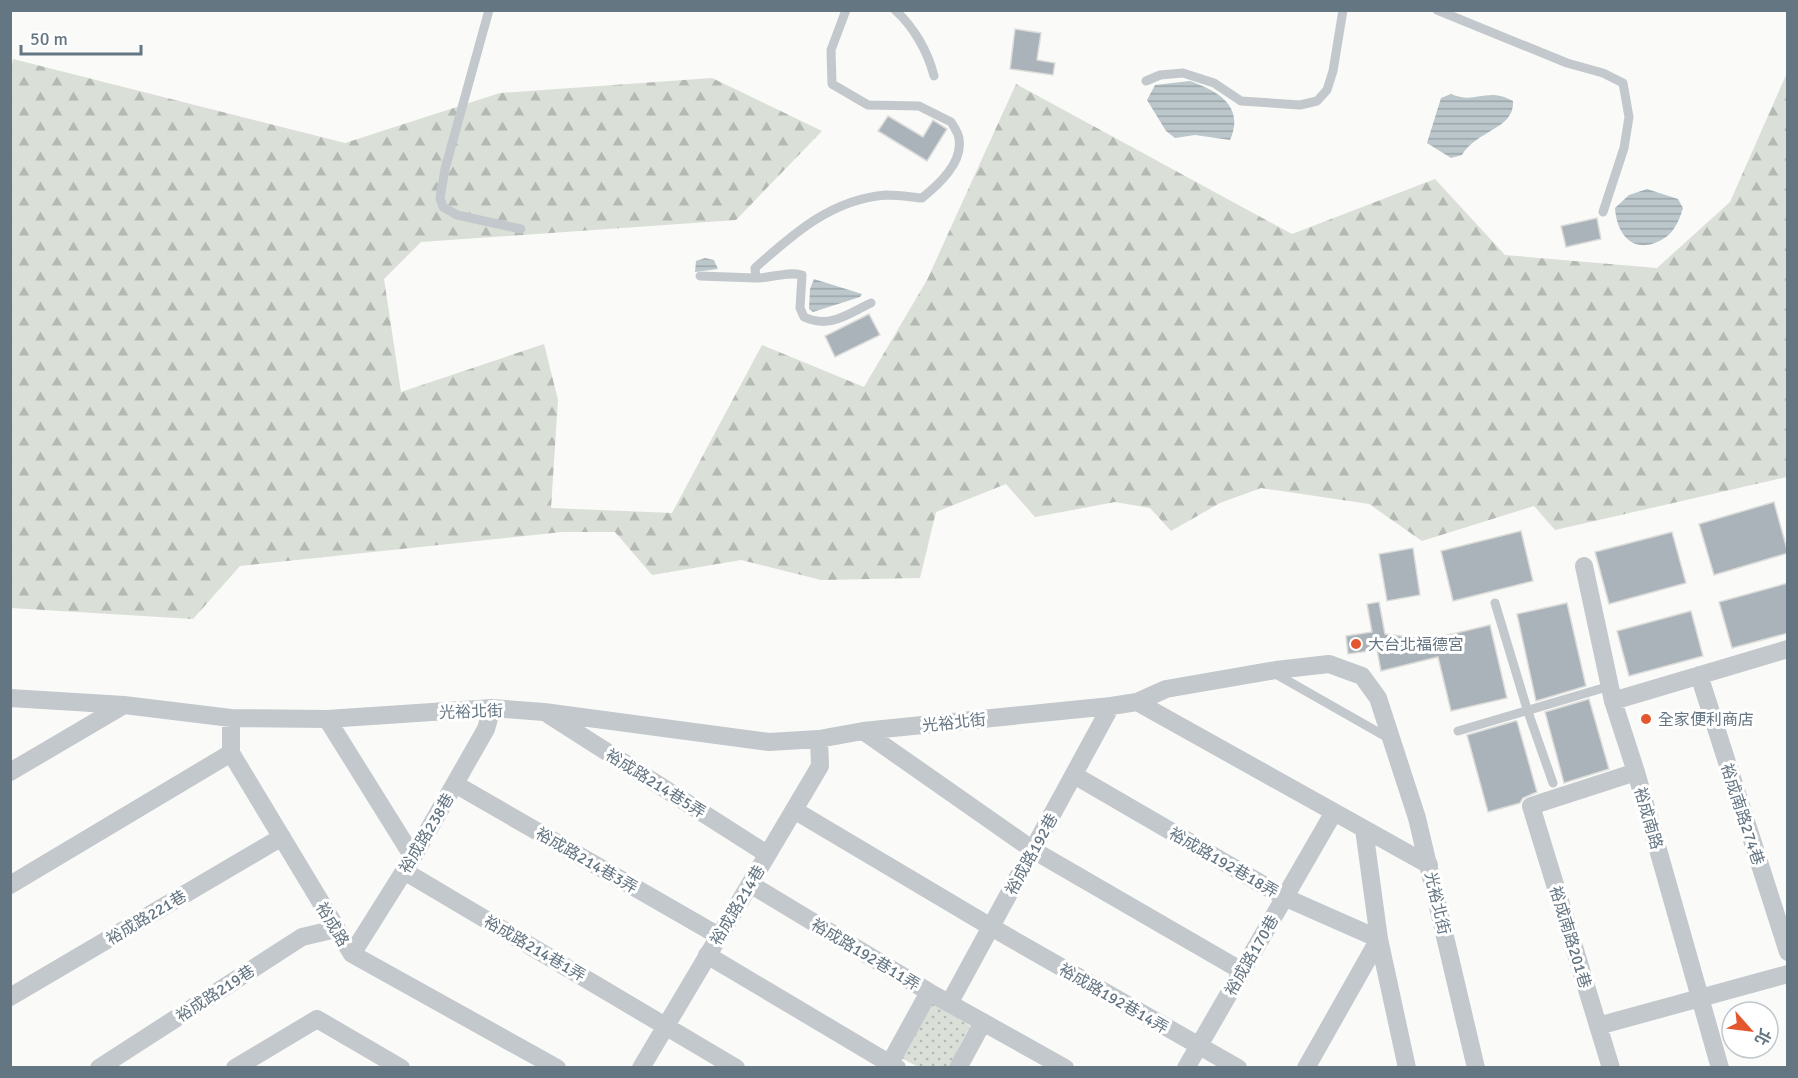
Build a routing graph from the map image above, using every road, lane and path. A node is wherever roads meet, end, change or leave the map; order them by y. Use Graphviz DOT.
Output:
graph roads {
  1 [pos="489,10"];
  2 [pos="846,10"];
  3 [pos="896,10"];
  4 [pos="1342,10"];
  5 [pos="1437,10"];
  6 [pos="934,76"];
  7 [pos="1146,81"];
  8 [pos="1603,212"];
  9 [pos="521,229"];
  10 [pos="700,276"];
  11 [pos="756,278"];
  12 [pos="871,303"];
  13 [pos="1584,566"];
  14 [pos="1496,603"];
  15 [pos="1788,649"];
  16 [pos="1271,671"];
  17 [pos="1699,675"];
  18 [pos="1612,693"];
  19 [pos="10,698"];
  20 [pos="1137,702"];
  21 [pos="124,705"];
  22 [pos="1111,706"];
  23 [pos="492,708"];
  24 [pos="1527,710"];
  25 [pos="544,712"];
  26 [pos="231,718"];
  27 [pos="327,719"];
  28 [pos="863,731"];
  29 [pos="1458,731"];
  30 [pos="819,740"];
  31 [pos="1392,740"];
  32 [pos="231,753"];
  33 [pos="10,772"];
  34 [pos="1636,772"];
  35 [pos="1074,775"];
  36 [pos="1553,783"];
  37 [pos="455,784"];
  38 [pos="794,810"];
  39 [pos="1334,812"];
  40 [pos="1364,829"];
  41 [pos="282,837"];
  42 [pos="1033,850"];
  43 [pos="767,854"];
  44 [pos="408,864"];
  45 [pos="1429,865"];
  46 [pos="750,884"];
  47 [pos="10,885"];
  48 [pos="1284,897"];
  49 [pos="991,927"];
  50 [pos="336,929"];
  51 [pos="719,936"];
  52 [pos="1379,939"];
  53 [pos="1788,952"];
  54 [pos="352,954"];
  55 [pos="707,955"];
  56 [pos="1242,971"];
  57 [pos="1788,974"];
  58 [pos="929,992"];
  59 [pos="10,997"];
  60 [pos="1700,998"];
  61 [pos="950,1002"];
  62 [pos="983,1022"];
  63 [pos="667,1024"];
  64 [pos="1598,1026"];
  65 [pos="1198,1046"];
  66 [pos="894,1065"];
  67 [pos="99,1068"];
  68 [pos="235,1068"];
  69 [pos="401,1068"];
  70 [pos="557,1068"];
  71 [pos="641,1068"];
  72 [pos="736,1068"];
  73 [pos="958,1068"];
  74 [pos="1065,1068"];
  75 [pos="1186,1068"];
  76 [pos="1238,1068"];
  77 [pos="1306,1068"];
  78 [pos="1407,1068"];
  79 [pos="1476,1068"];
  80 [pos="1611,1068"];
  81 [pos="1720,1068"];
  1 -- 9 [label="lane"];
  2 -- 11 [label="lane"];
  3 -- 6 [label="lane"];
  4 -- 7 [label="lane"];
  5 -- 8 [label="lane"];
  10 -- 11 [label="lane"];
  11 -- 12 [label="lane"];
  13 -- 18 [label="street, 裕成南路"];
  14 -- 24 [label="lane"];
  15 -- 17 [label="street"];
  16 -- 20 [label="street"];
  16 -- 31 [label="lane"];
  16 -- 31 [label="street"];
  17 -- 18 [label="street"];
  17 -- 53 [label="street, 裕成南路274巷"];
  18 -- 24 [label="lane"];
  18 -- 34 [label="street, 裕成南路"];
  19 -- 21 [label="street, 光裕北街"];
  20 -- 22 [label="street, 光裕北街"];
  20 -- 39 [label="street, 光裕北街"];
  21 -- 26 [label="street, 光裕北街"];
  21 -- 33 [label="street"];
  22 -- 28 [label="street, 光裕北街"];
  22 -- 35 [label="street, 裕成路192巷"];
  23 -- 25 [label="street, 光裕北街"];
  23 -- 27 [label="street, 光裕北街"];
  23 -- 37 [label="street, 裕成路238巷"];
  24 -- 29 [label="lane"];
  24 -- 36 [label="lane"];
  25 -- 30 [label="street, 光裕北街"];
  25 -- 43 [label="street, 裕成路214巷5弄"];
  26 -- 27 [label="street, 光裕北街"];
  26 -- 32 [label="street"];
  27 -- 44 [label="street"];
  28 -- 30 [label="street, 光裕北街"];
  28 -- 42 [label="street"];
  30 -- 38 [label="street, 裕成路214巷"];
  31 -- 45 [label="street"];
  32 -- 41 [label="street, 裕成路"];
  32 -- 47 [label="street"];
  34 -- 60 [label="street, 裕成南路"];
  34 -- 64 [label="street, 裕成南路201巷"];
  35 -- 42 [label="street, 裕成路192巷"];
  35 -- 48 [label="street, 裕成路192巷18弄"];
  37 -- 44 [label="street, 裕成路238巷"];
  37 -- 51 [label="street, 裕成路214巷3弄"];
  38 -- 43 [label="street, 裕成路214巷"];
  38 -- 49 [label="street, 裕成路192巷14弄"];
  39 -- 40 [label="street, 光裕北街"];
  39 -- 48 [label="street, 裕成路170巷"];
  40 -- 45 [label="street, 光裕北街"];
  40 -- 52 [label="street"];
  41 -- 50 [label="street, 裕成路"];
  41 -- 59 [label="street, 裕成路221巷"];
  42 -- 49 [label="street, 裕成路192巷"];
  42 -- 56 [label="street"];
  43 -- 46 [label="street, 裕成路214巷"];
  44 -- 54 [label="street, 裕成路238巷"];
  44 -- 63 [label="street, 裕成路214巷1弄"];
  45 -- 79 [label="street, 光裕北街"];
  46 -- 51 [label="street, 裕成路214巷"];
  46 -- 58 [label="street, 裕成路192巷11弄"];
  48 -- 52 [label="street, 裕成路192巷18弄"];
  48 -- 56 [label="street, 裕成路170巷"];
  49 -- 61 [label="street, 裕成路192巷"];
  49 -- 65 [label="street, 裕成路192巷14弄"];
  50 -- 54 [label="street, 裕成路"];
  50 -- 67 [label="street, 裕成路219巷"];
  51 -- 55 [label="street, 裕成路214巷"];
  52 -- 77 [label="street"];
  52 -- 78 [label="street"];
  54 -- 70 [label="street, 裕成路"];
  55 -- 63 [label="street, 裕成路214巷"];
  55 -- 66 [label="street"];
  56 -- 65 [label="street, 裕成路170巷"];
  57 -- 60 [label="street"];
  58 -- 61 [label="street, 裕成路192巷11弄"];
  58 -- 66 [label="street"];
  60 -- 64 [label="street"];
  60 -- 81 [label="street, 裕成南路"];
  61 -- 62 [label="street, 裕成路192巷11弄"];
  62 -- 73 [label="street"];
  62 -- 74 [label="street, 裕成路192巷11弄"];
  63 -- 71 [label="street, 裕成路214巷"];
  63 -- 72 [label="street, 裕成路214巷1弄"];
  64 -- 80 [label="street, 裕成南路201巷"];
  65 -- 75 [label="street, 裕成路170巷"];
  65 -- 76 [label="street, 裕成路192巷14弄"];
  68 -- 69 [label="street"];
}
